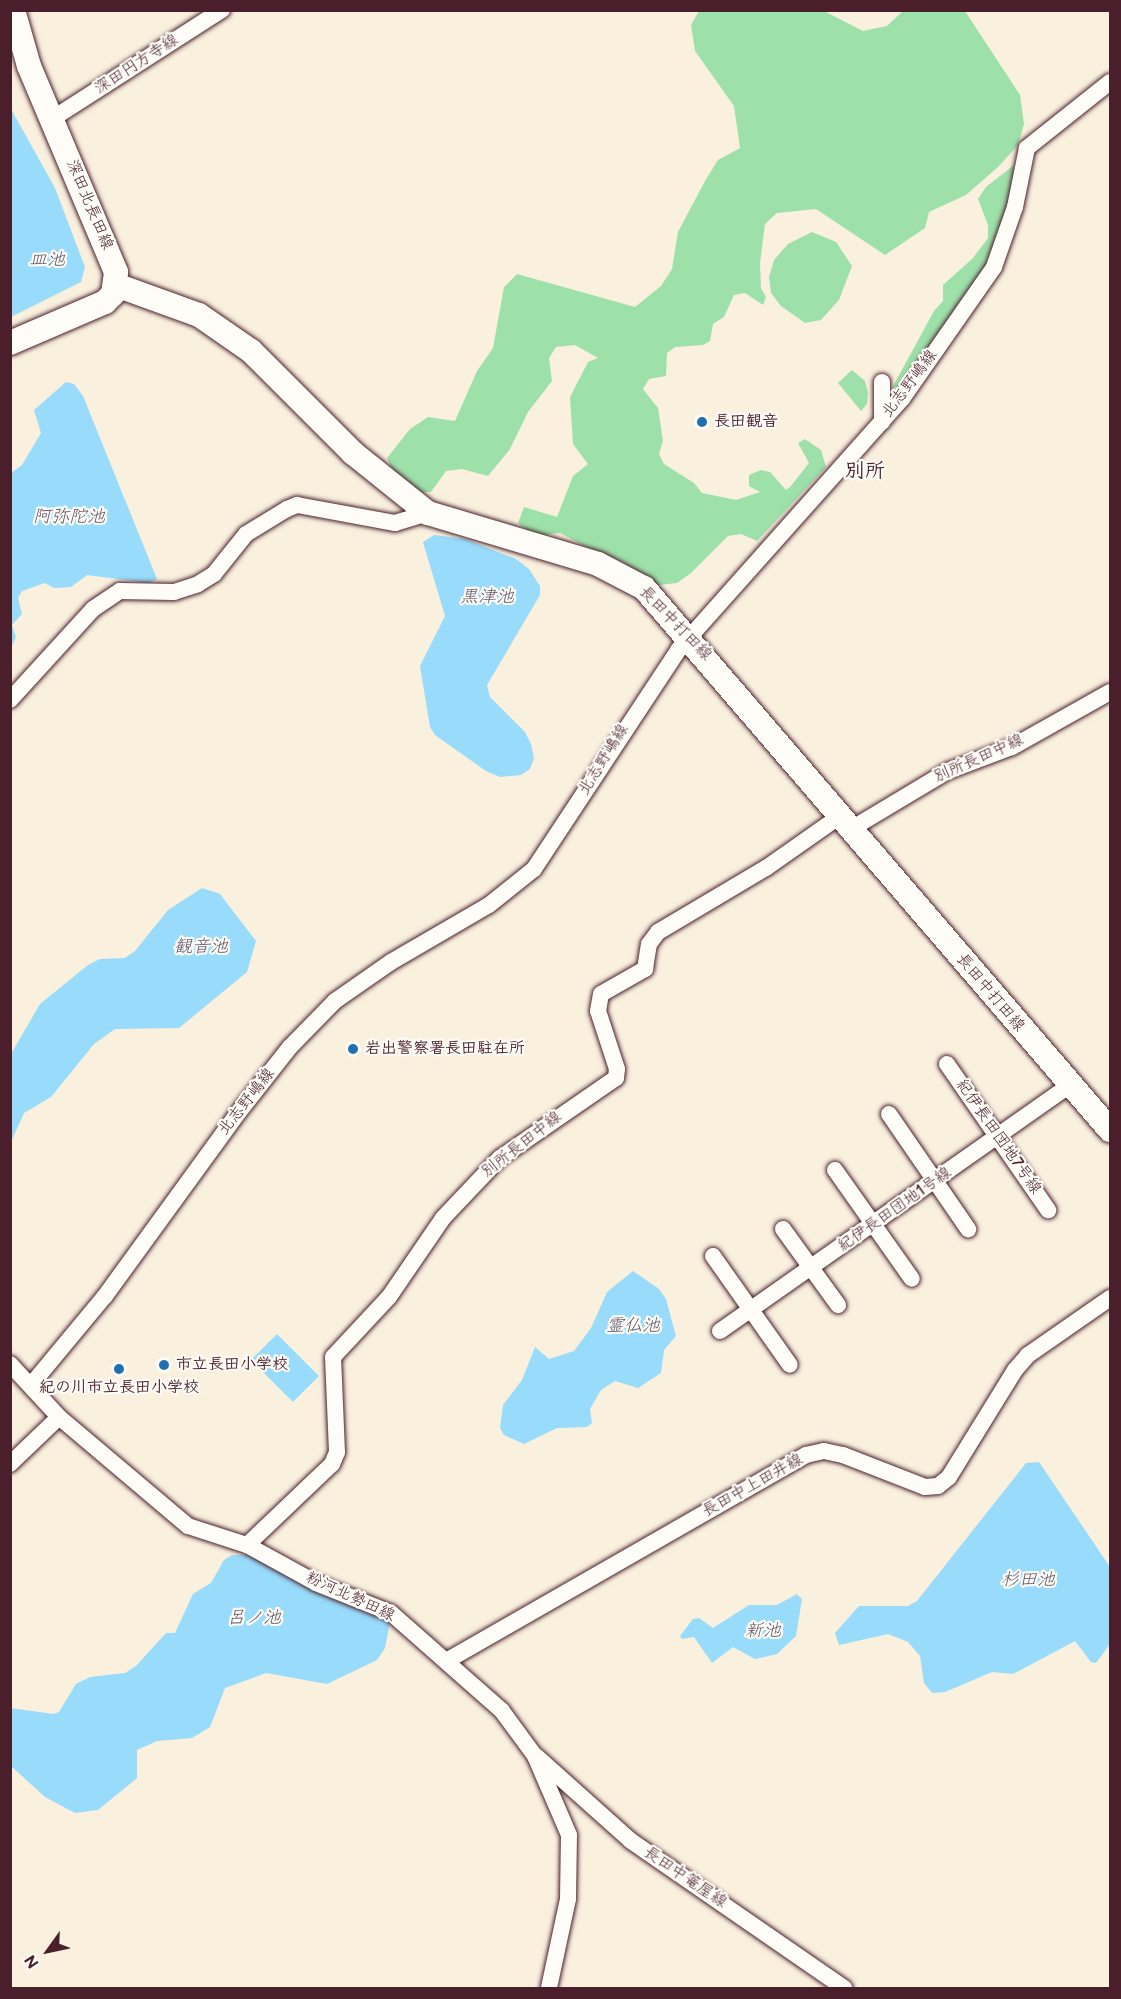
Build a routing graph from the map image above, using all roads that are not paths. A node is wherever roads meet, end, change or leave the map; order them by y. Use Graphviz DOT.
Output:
graph roads {
  1 [pos="13,10"];
  2 [pos="222,10"];
  3 [pos="1110,82"];
  4 [pos="52,119"];
  5 [pos="116,285"];
  6 [pos="10,344"];
  7 [pos="882,382"];
  8 [pos="882,422"];
  9 [pos="428,513"];
  10 [pos="690,636"];
  11 [pos="1110,692"];
  12 [pos="10,700"];
  13 [pos="845,823"];
  14 [pos="947,1064"];
  15 [pos="1069,1086"];
  16 [pos="889,1114"];
  17 [pos="1109,1126"];
  18 [pos="998,1138"];
  19 [pos="835,1170"];
  20 [pos="936,1182"];
  21 [pos="1048,1210"];
  22 [pos="874,1224"];
  23 [pos="968,1229"];
  24 [pos="783,1230"];
  25 [pos="713,1256"];
  26 [pos="811,1268"];
  27 [pos="912,1279"];
  28 [pos="1110,1298"];
  29 [pos="838,1305"];
  30 [pos="751,1310"];
  31 [pos="720,1331"];
  32 [pos="10,1364"];
  33 [pos="789,1365"];
  34 [pos="31,1385"];
  35 [pos="59,1417"];
  36 [pos="10,1464"];
  37 [pos="247,1545"];
  38 [pos="448,1660"];
  39 [pos="535,1756"];
  40 [pos="549,1989"];
  41 [pos="844,1989"];
  1 -- 4 [label="street, 深田北長田線"];
  2 -- 4 [label="street, 深田円方寺線"];
  3 -- 8 [label="street, 北志野嶋線"];
  4 -- 5 [label="street, 深田北長田線"];
  5 -- 6 [label="street"];
  5 -- 9 [label="street, 長田中打田線"];
  7 -- 8 [label="street"];
  8 -- 10 [label="street, 北志野嶋線"];
  9 -- 10 [label="street, 長田中打田線"];
  9 -- 12 [label="street"];
  10 -- 13 [label="street, 長田中打田線"];
  10 -- 34 [label="street, 北志野嶋線"];
  11 -- 13 [label="street, 別所長田中線"];
  13 -- 15 [label="street, 長田中打田線"];
  13 -- 37 [label="street, 別所長田中線"];
  14 -- 18 [label="street, 紀伊長田団地7号線"];
  15 -- 17 [label="street, 長田中打田線"];
  15 -- 18 [label="street, 紀伊長田団地1号線"];
  16 -- 20 [label="street"];
  18 -- 20 [label="street, 紀伊長田団地1号線"];
  18 -- 21 [label="street, 紀伊長田団地7号線"];
  19 -- 22 [label="street"];
  20 -- 22 [label="street, 紀伊長田団地1号線"];
  20 -- 23 [label="street"];
  22 -- 26 [label="street, 紀伊長田団地1号線"];
  22 -- 27 [label="street"];
  24 -- 26 [label="street"];
  25 -- 30 [label="street"];
  26 -- 29 [label="street"];
  26 -- 30 [label="street, 紀伊長田団地1号線"];
  28 -- 38 [label="street, 長田中上田井線"];
  30 -- 31 [label="street, 紀伊長田団地1号線"];
  30 -- 33 [label="street"];
  32 -- 34 [label="street, 粉河北勢田線"];
  34 -- 35 [label="street, 粉河北勢田線"];
  35 -- 36 [label="street"];
  35 -- 37 [label="street, 粉河北勢田線"];
  37 -- 38 [label="street, 粉河北勢田線"];
  38 -- 39 [label="street, 粉河北勢田線"];
  39 -- 40 [label="street, 粉河北勢田線"];
  39 -- 41 [label="street, 長田中篭屋線"];
}
